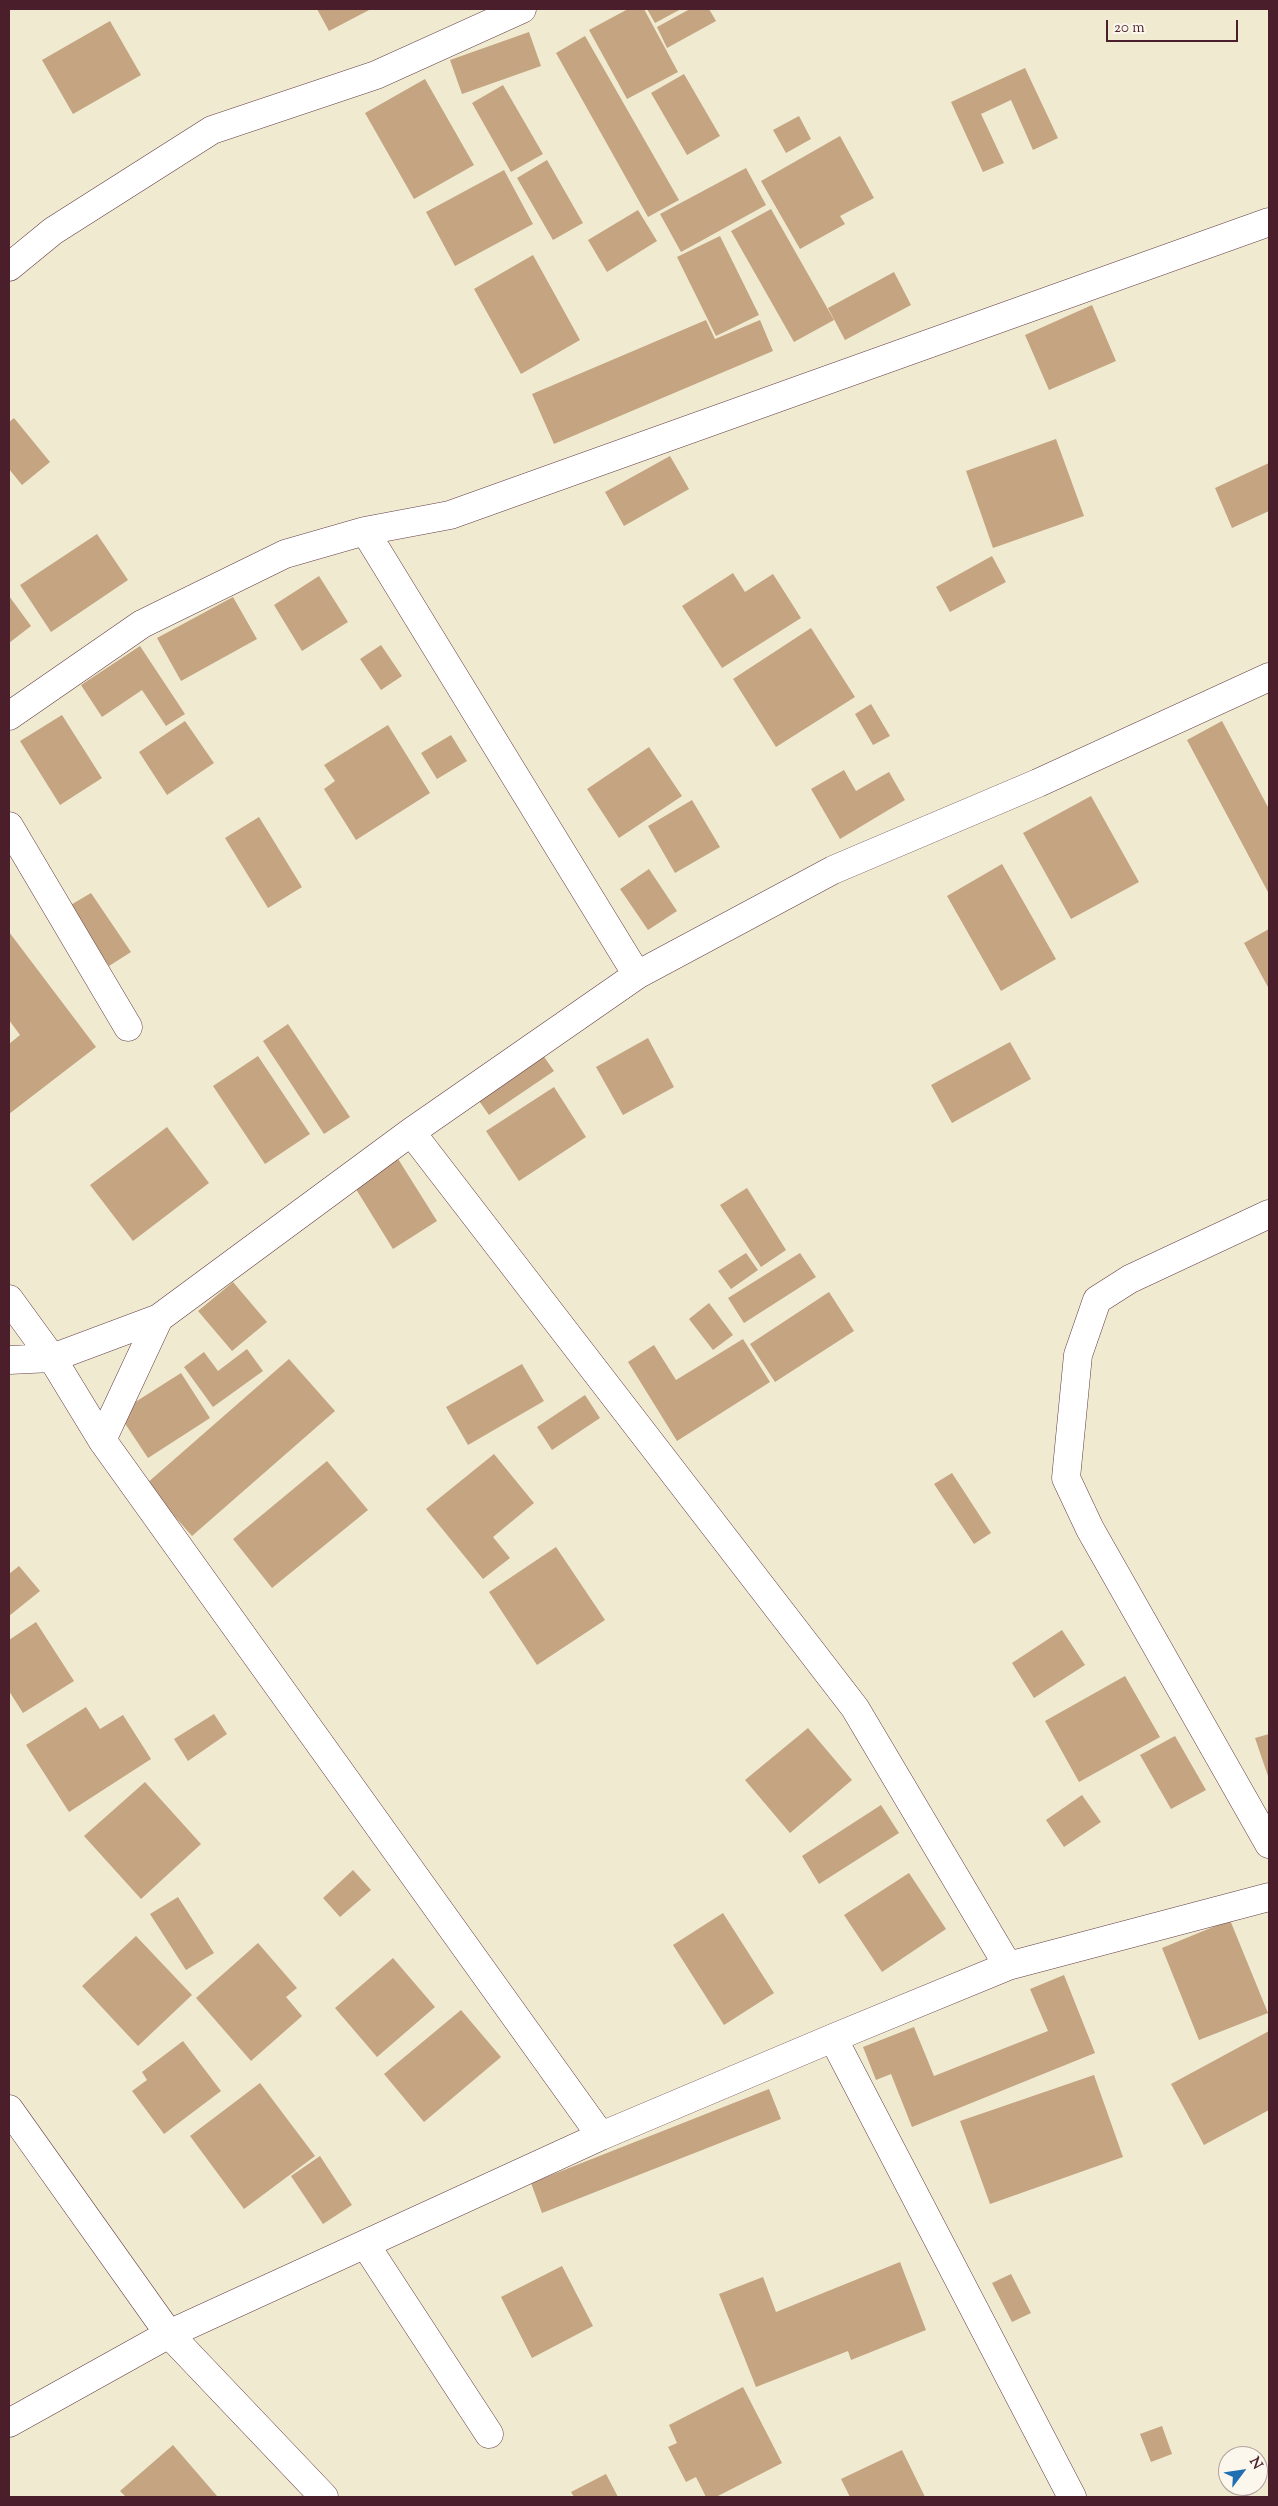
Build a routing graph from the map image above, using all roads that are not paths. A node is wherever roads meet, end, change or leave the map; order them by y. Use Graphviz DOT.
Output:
graph roads {
  1 [pos="522,9"];
  2 [pos="1269,222"];
  3 [pos="9,266"];
  4 [pos="366,531"];
  5 [pos="1269,677"];
  6 [pos="9,716"];
  7 [pos="9,826"];
  8 [pos="637,974"];
  9 [pos="128,1027"];
  10 [pos="411,1132"];
  11 [pos="1269,1214"];
  12 [pos="12,1309"];
  13 [pos="158,1318"];
  14 [pos="52,1358"];
  15 [pos="9,1360"];
  16 [pos="102,1440"];
  17 [pos="1269,1844"];
  18 [pos="1269,1897"];
  19 [pos="1008,1966"];
  20 [pos="833,2038"];
  21 [pos="9,2109"];
  22 [pos="601,2136"];
  23 [pos="365,2244"];
  24 [pos="169,2334"];
  25 [pos="9,2423"];
  26 [pos="489,2434"];
  27 [pos="324,2497"];
  28 [pos="1072,2497"];
  1 -- 3 [label="street"];
  2 -- 4 [label="street"];
  4 -- 6 [label="street"];
  4 -- 8 [label="street"];
  5 -- 8 [label="street"];
  7 -- 9 [label="street"];
  8 -- 10 [label="street"];
  10 -- 13 [label="street"];
  10 -- 19 [label="street"];
  11 -- 17 [label="street"];
  12 -- 14 [label="street"];
  13 -- 14 [label="street"];
  13 -- 16 [label="street"];
  14 -- 15 [label="street"];
  14 -- 16 [label="street"];
  16 -- 22 [label="street"];
  18 -- 19 [label="street"];
  19 -- 20 [label="street"];
  20 -- 22 [label="street"];
  20 -- 28 [label="street"];
  21 -- 24 [label="street"];
  22 -- 23 [label="street"];
  23 -- 24 [label="street"];
  23 -- 26 [label="street"];
  24 -- 25 [label="street"];
  24 -- 27 [label="street"];
}
